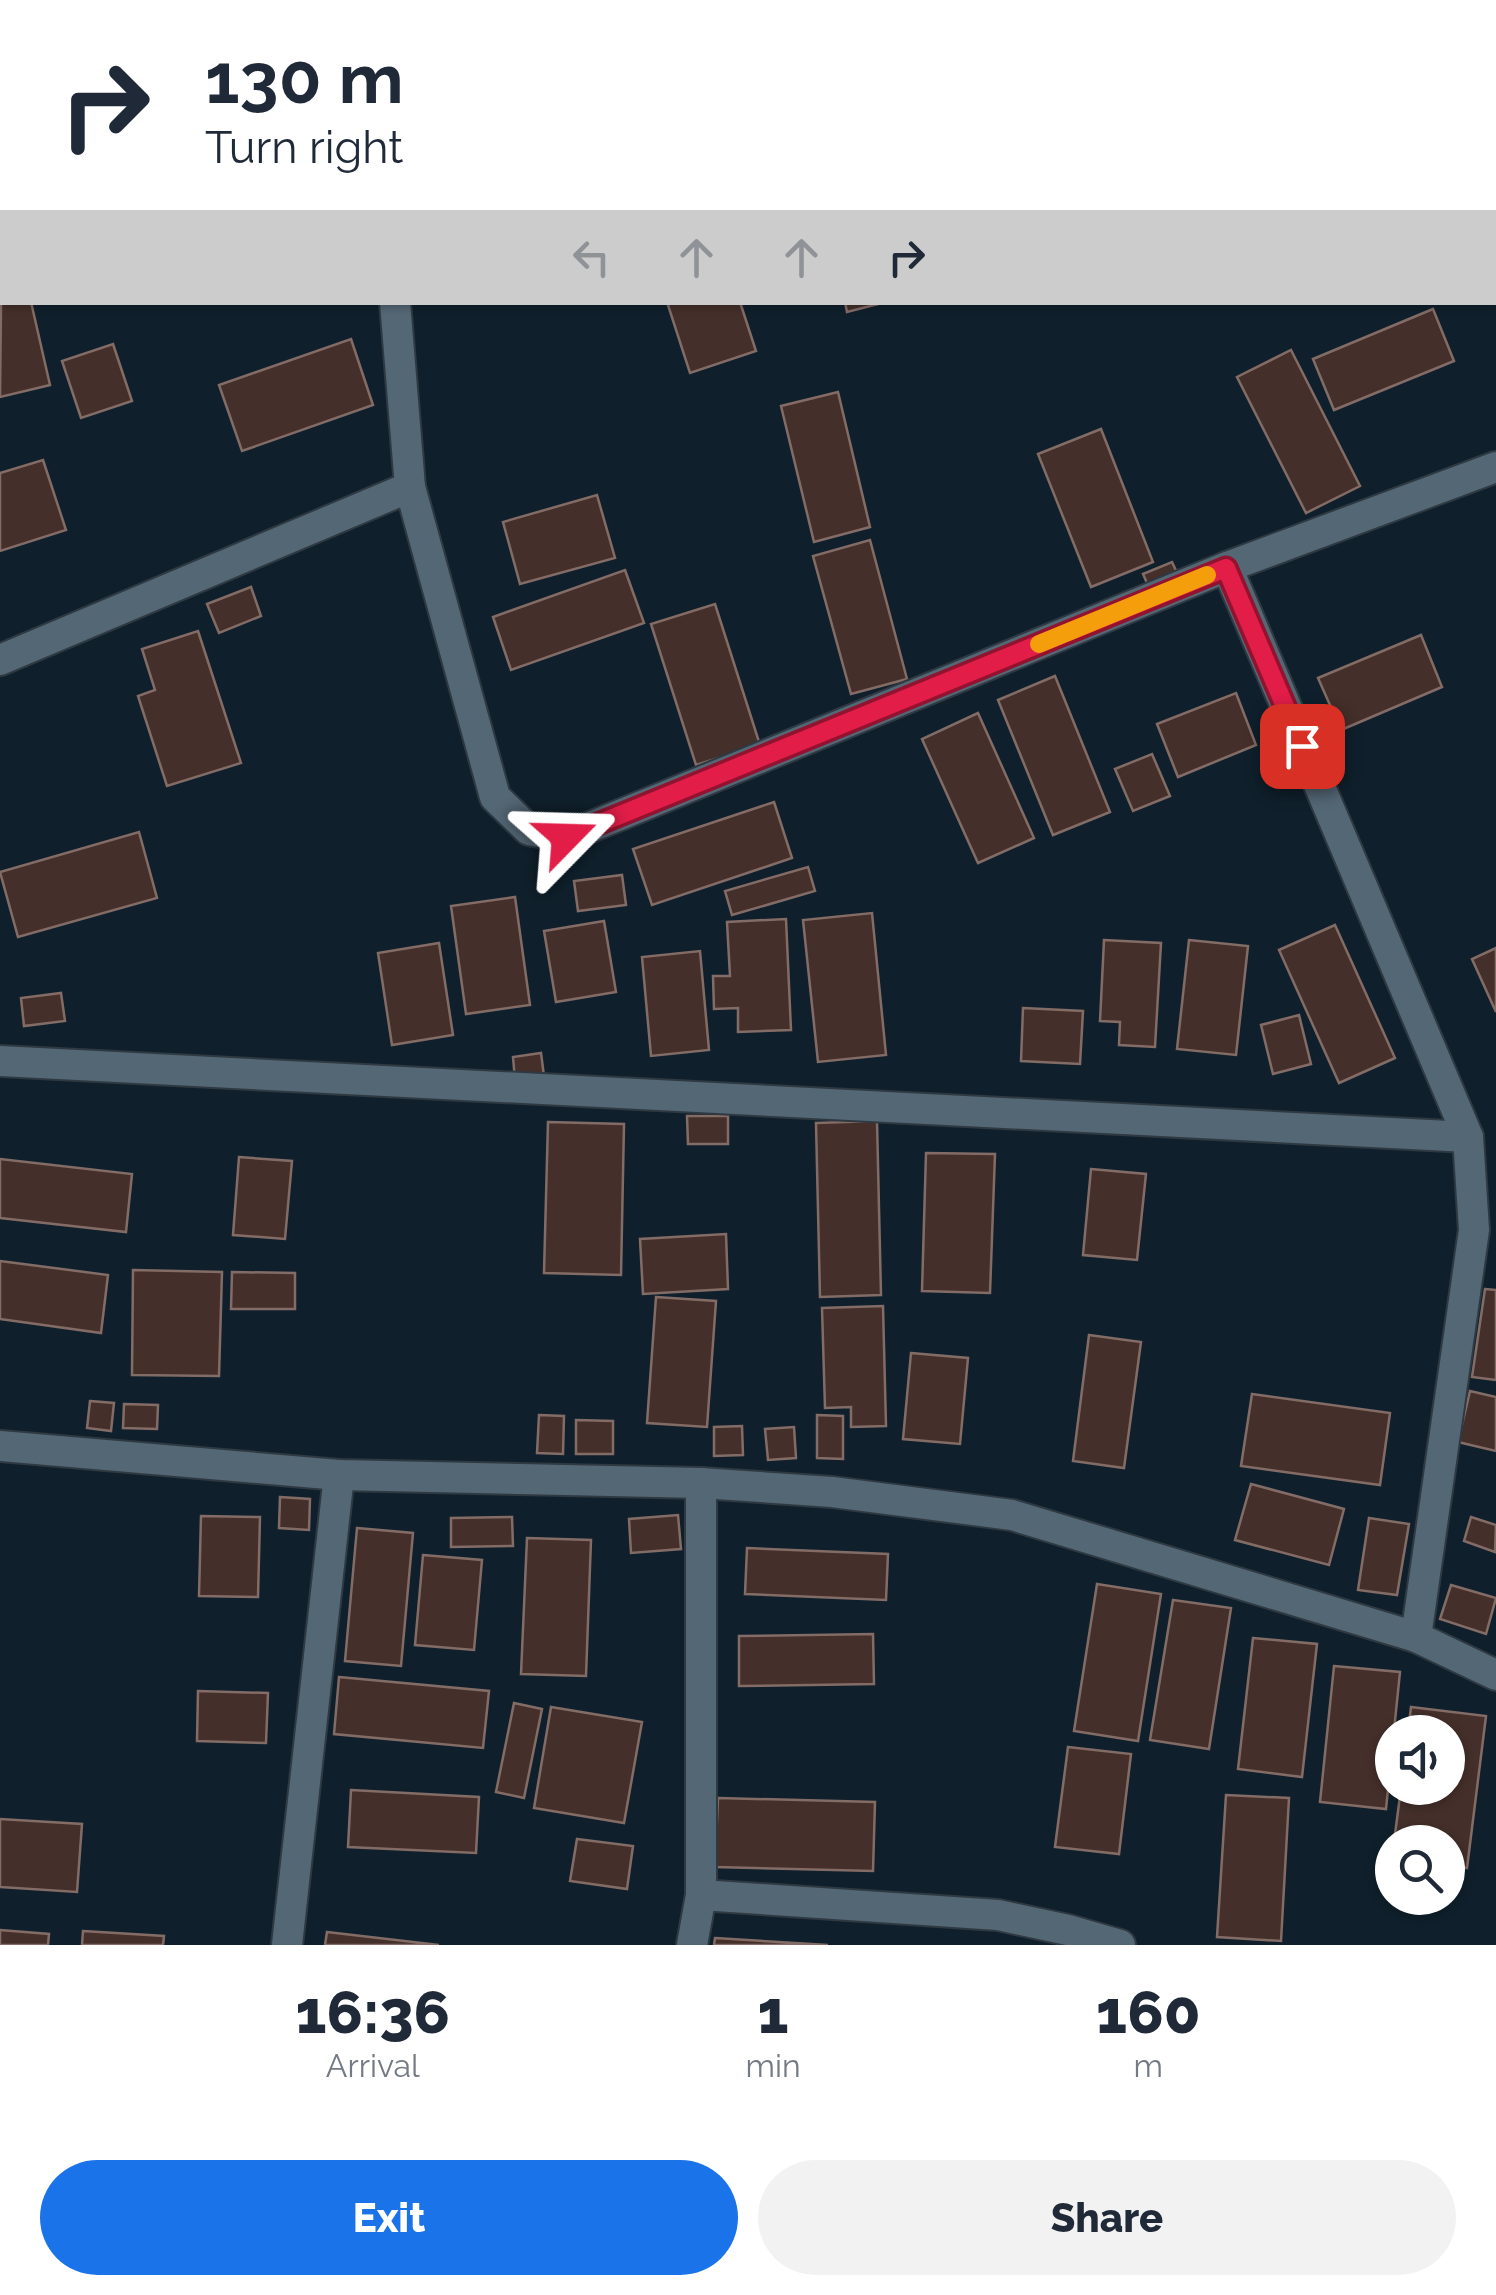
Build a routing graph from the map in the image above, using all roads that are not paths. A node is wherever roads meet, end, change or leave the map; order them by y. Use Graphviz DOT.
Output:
graph roads {
  1 [pos="402,305"];
  2 [pos="1496,467"];
  3 [pos="410,487"];
  4 [pos="1226,568"];
  5 [pos="0,660"];
  6 [pos="0,1061"];
  7 [pos="1468,1137"];
  8 [pos="1485,1235"];
  9 [pos="0,1446"];
  10 [pos="339,1475"];
  11 [pos="701,1483"];
  12 [pos="1416,1637"];
  13 [pos="1496,1675"];
  14 [pos="701,1896"];
  15 [pos="287,1945"];
  16 [pos="692,1945"];
  17 [pos="1120,1945"];
  1 -- 3 [label="street"];
  2 -- 4 [label="street"];
  3 -- 4 [label="street"];
  3 -- 5 [label="street"];
  4 -- 7 [label="street"];
  6 -- 7 [label="street"];
  7 -- 8 [label="street"];
  8 -- 12 [label="street"];
  9 -- 10 [label="street"];
  10 -- 11 [label="street"];
  10 -- 15 [label="street"];
  11 -- 12 [label="street"];
  11 -- 14 [label="street"];
  12 -- 13 [label="street"];
  14 -- 16 [label="street"];
  14 -- 17 [label="street"];
}
